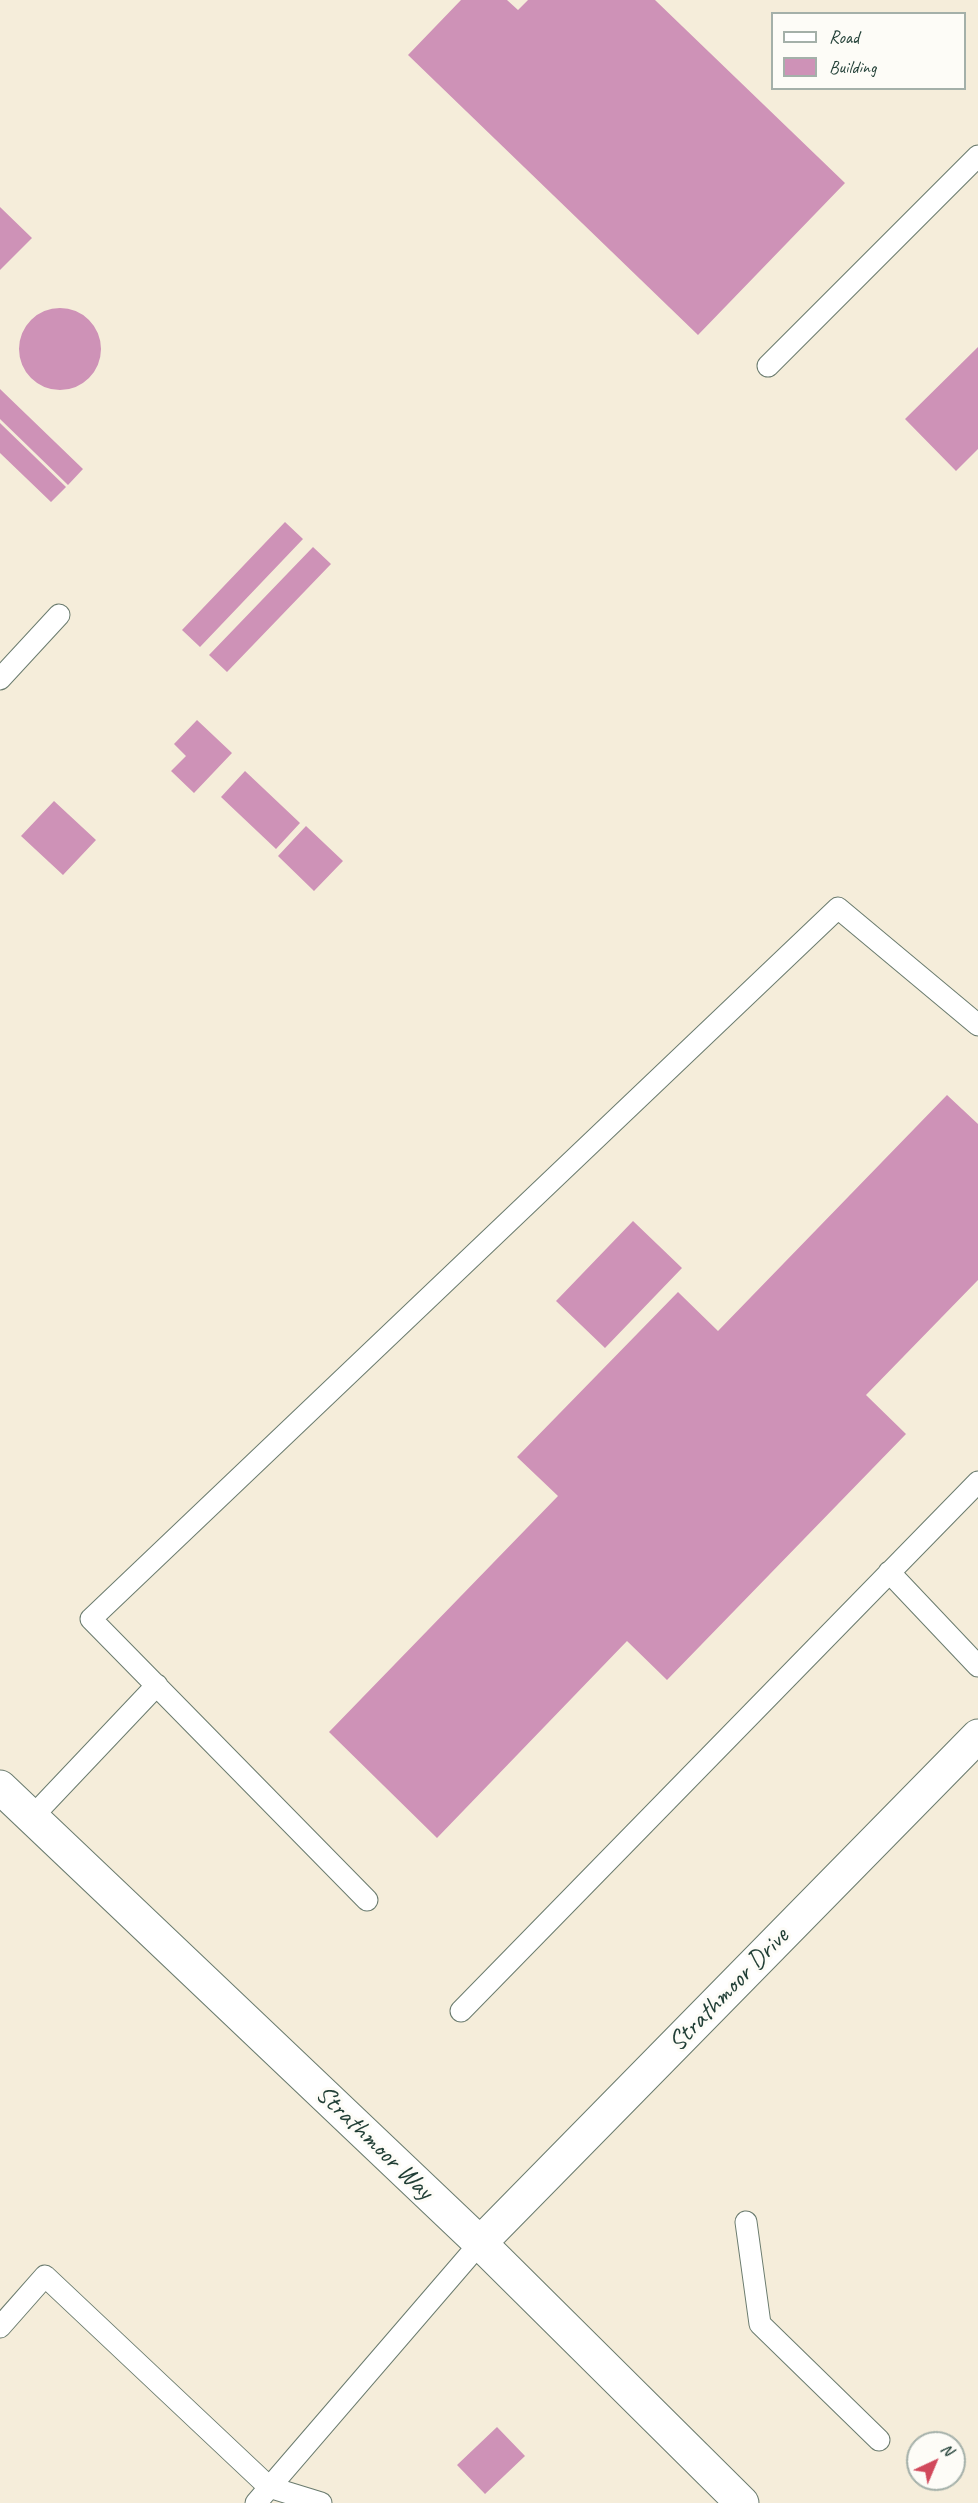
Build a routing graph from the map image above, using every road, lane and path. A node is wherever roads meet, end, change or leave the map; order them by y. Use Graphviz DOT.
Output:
graph roads {
  1 [pos="978,156"];
  2 [pos="768,366"];
  3 [pos="59,615"];
  4 [pos="0,679"];
  5 [pos="978,1025"];
  6 [pos="978,1482"];
  7 [pos="890,1572"];
  8 [pos="978,1666"];
  9 [pos="157,1685"];
  10 [pos="978,1736"];
  11 [pos="0,1787"];
  12 [pos="32,1817"];
  13 [pos="367,1900"];
  14 [pos="461,2011"];
  15 [pos="746,2222"];
  16 [pos="480,2243"];
  17 [pos="0,2327"];
  18 [pos="879,2440"];
  19 [pos="263,2495"];
  20 [pos="321,2503"];
  21 [pos="742,2503"];
  1 -- 2 [label="lane"];
  3 -- 4 [label="lane"];
  5 -- 9 [label="lane"];
  6 -- 7 [label="lane"];
  7 -- 8 [label="lane"];
  7 -- 14 [label="lane"];
  9 -- 12 [label="lane"];
  9 -- 13 [label="lane"];
  10 -- 16 [label="street, Strathmoor Drive"];
  11 -- 12 [label="street, Strathmoor Way"];
  12 -- 16 [label="street, Strathmoor Way"];
  15 -- 18 [label="lane"];
  16 -- 19 [label="lane"];
  16 -- 21 [label="street, Strathmoor Way"];
  17 -- 19 [label="lane"];
  19 -- 20 [label="lane"];
}
